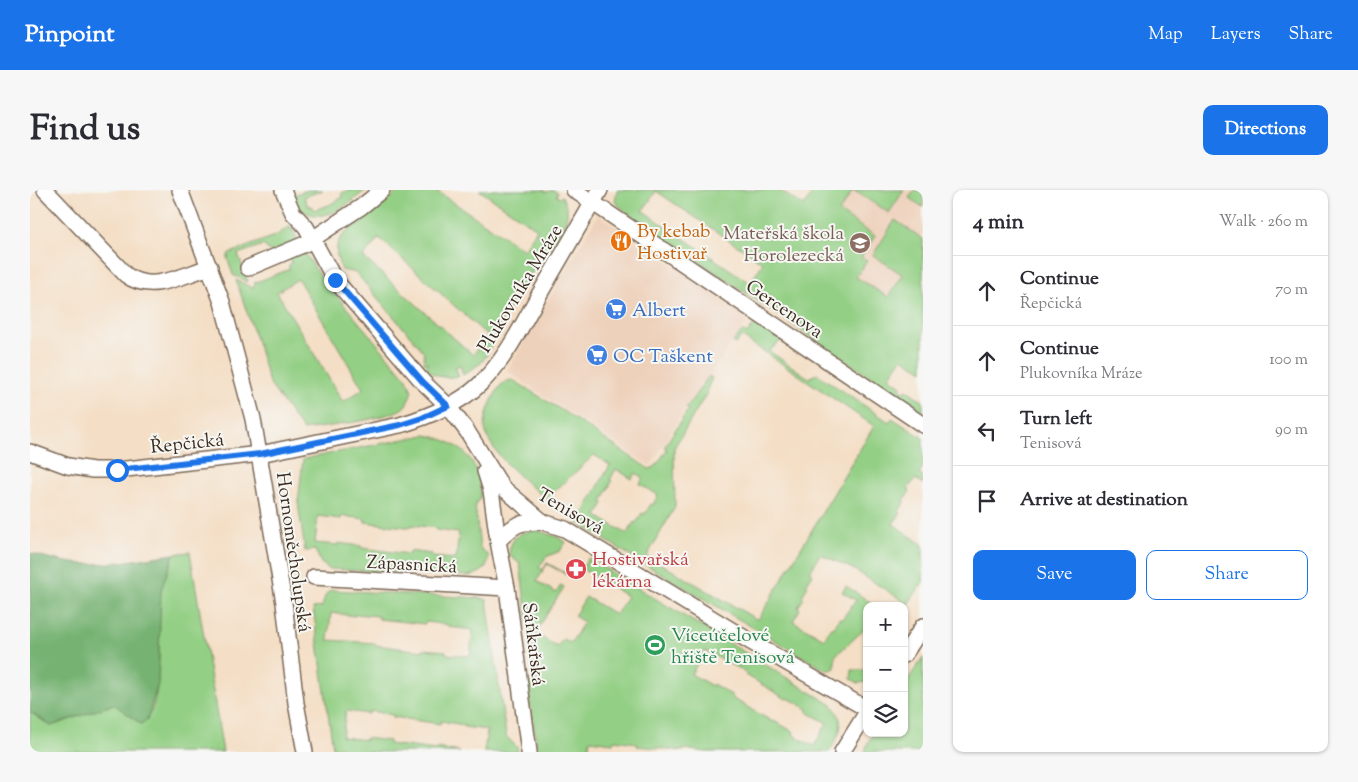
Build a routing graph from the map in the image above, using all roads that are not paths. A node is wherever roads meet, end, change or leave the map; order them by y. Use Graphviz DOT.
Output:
graph roads {
  1 [pos="45,190"];
  2 [pos="180,190"];
  3 [pos="283,190"];
  4 [pos="382,190"];
  5 [pos="574,190"];
  6 [pos="597,196"];
  7 [pos="312,239"];
  8 [pos="210,267"];
  9 [pos="248,268"];
  10 [pos="448,406"];
  11 [pos="923,425"];
  12 [pos="30,452"];
  13 [pos="480,453"];
  14 [pos="260,454"];
  15 [pos="544,522"];
  16 [pos="498,541"];
  17 [pos="314,577"];
  18 [pos="507,588"];
  19 [pos="923,626"];
  20 [pos="908,648"];
  21 [pos="863,709"];
  22 [pos="863,718"];
  23 [pos="305,752"];
  24 [pos="529,752"];
  25 [pos="842,752"];
  1 -- 8 [label="street"];
  2 -- 8 [label="street, Hornoměcholupská"];
  3 -- 7 [label="street, Tenisová"];
  4 -- 7 [label="street"];
  5 -- 6 [label="street, Gercenova"];
  6 -- 10 [label="street, Plukovníka Mráze"];
  6 -- 11 [label="street, Gercenova"];
  7 -- 9 [label="street"];
  7 -- 10 [label="street, Tenisová"];
  8 -- 14 [label="street, Hornoměcholupská"];
  10 -- 13 [label="street, Tenisová"];
  10 -- 14 [label="street, Plukovníka Mráze"];
  12 -- 14 [label="street, Řepčická"];
  13 -- 15 [label="street, Tenisová"];
  13 -- 16 [label="street, Sáňkařská"];
  14 -- 23 [label="street, Hornoměcholupská"];
  15 -- 16 [label="street"];
  15 -- 21 [label="street, Tenisová"];
  16 -- 18 [label="street, Sáňkařská"];
  17 -- 18 [label="street, Zápasnická"];
  18 -- 24 [label="street, Sáňkařská"];
  19 -- 20 [label="street"];
  22 -- 25 [label="street"];
}
